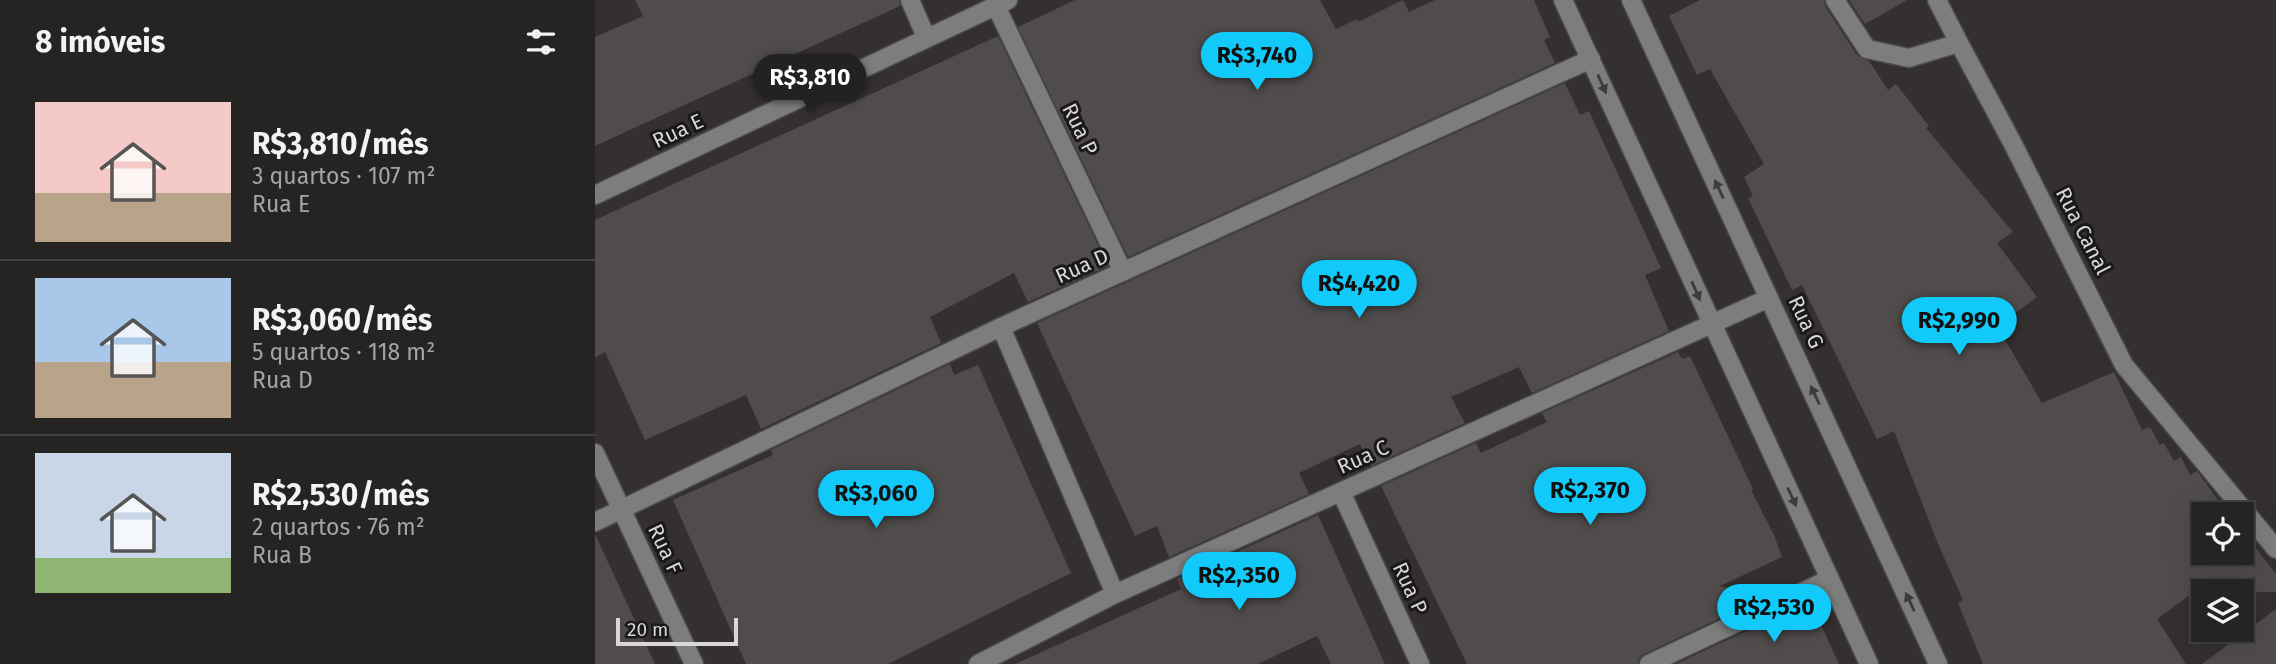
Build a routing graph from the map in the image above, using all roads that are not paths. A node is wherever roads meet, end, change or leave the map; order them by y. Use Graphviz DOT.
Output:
graph roads {
  1 [pos="910,0"];
  2 [pos="1563,0"];
  3 [pos="1631,0"];
  4 [pos="1835,0"];
  5 [pos="1937,0"];
  6 [pos="1002,3"];
  7 [pos="926,37"];
  8 [pos="1959,43"];
  9 [pos="1591,59"];
  10 [pos="595,195"];
  11 [pos="1123,272"];
  12 [pos="1769,298"];
  13 [pos="1711,324"];
  14 [pos="1001,327"];
  15 [pos="595,453"];
  16 [pos="1341,492"];
  17 [pos="621,509"];
  18 [pos="595,522"];
  19 [pos="2276,549"];
  20 [pos="1830,579"];
  21 [pos="1115,594"];
  22 [pos="694,664"];
  23 [pos="978,664"];
  24 [pos="1420,664"];
  25 [pos="1649,664"];
  26 [pos="1869,664"];
  27 [pos="1938,664"];
  1 -- 7 [label="street"];
  2 -- 9 [label="street"];
  12 -- 3 [label="street, Rua G, one-way"];
  4 -- 8 [label="street"];
  5 -- 8 [label="street, Rua Canal"];
  6 -- 7 [label="street, Rua E"];
  6 -- 11 [label="street, Rua P"];
  7 -- 10 [label="street, Rua E"];
  8 -- 19 [label="street, Rua Canal"];
  9 -- 11 [label="street, Rua D"];
  9 -- 13 [label="street, one-way"];
  11 -- 14 [label="street, Rua D"];
  12 -- 13 [label="street, Rua C"];
  27 -- 12 [label="street, Rua G, one-way"];
  13 -- 16 [label="street, Rua C"];
  13 -- 20 [label="street, one-way"];
  14 -- 17 [label="street, Rua D"];
  14 -- 21 [label="street"];
  15 -- 17 [label="street, Rua F"];
  16 -- 21 [label="street, Rua C"];
  16 -- 24 [label="street, Rua P"];
  17 -- 18 [label="street, Rua D"];
  17 -- 22 [label="street, Rua F"];
  20 -- 25 [label="street"];
  20 -- 26 [label="street"];
  21 -- 23 [label="street, Rua C"];
}
